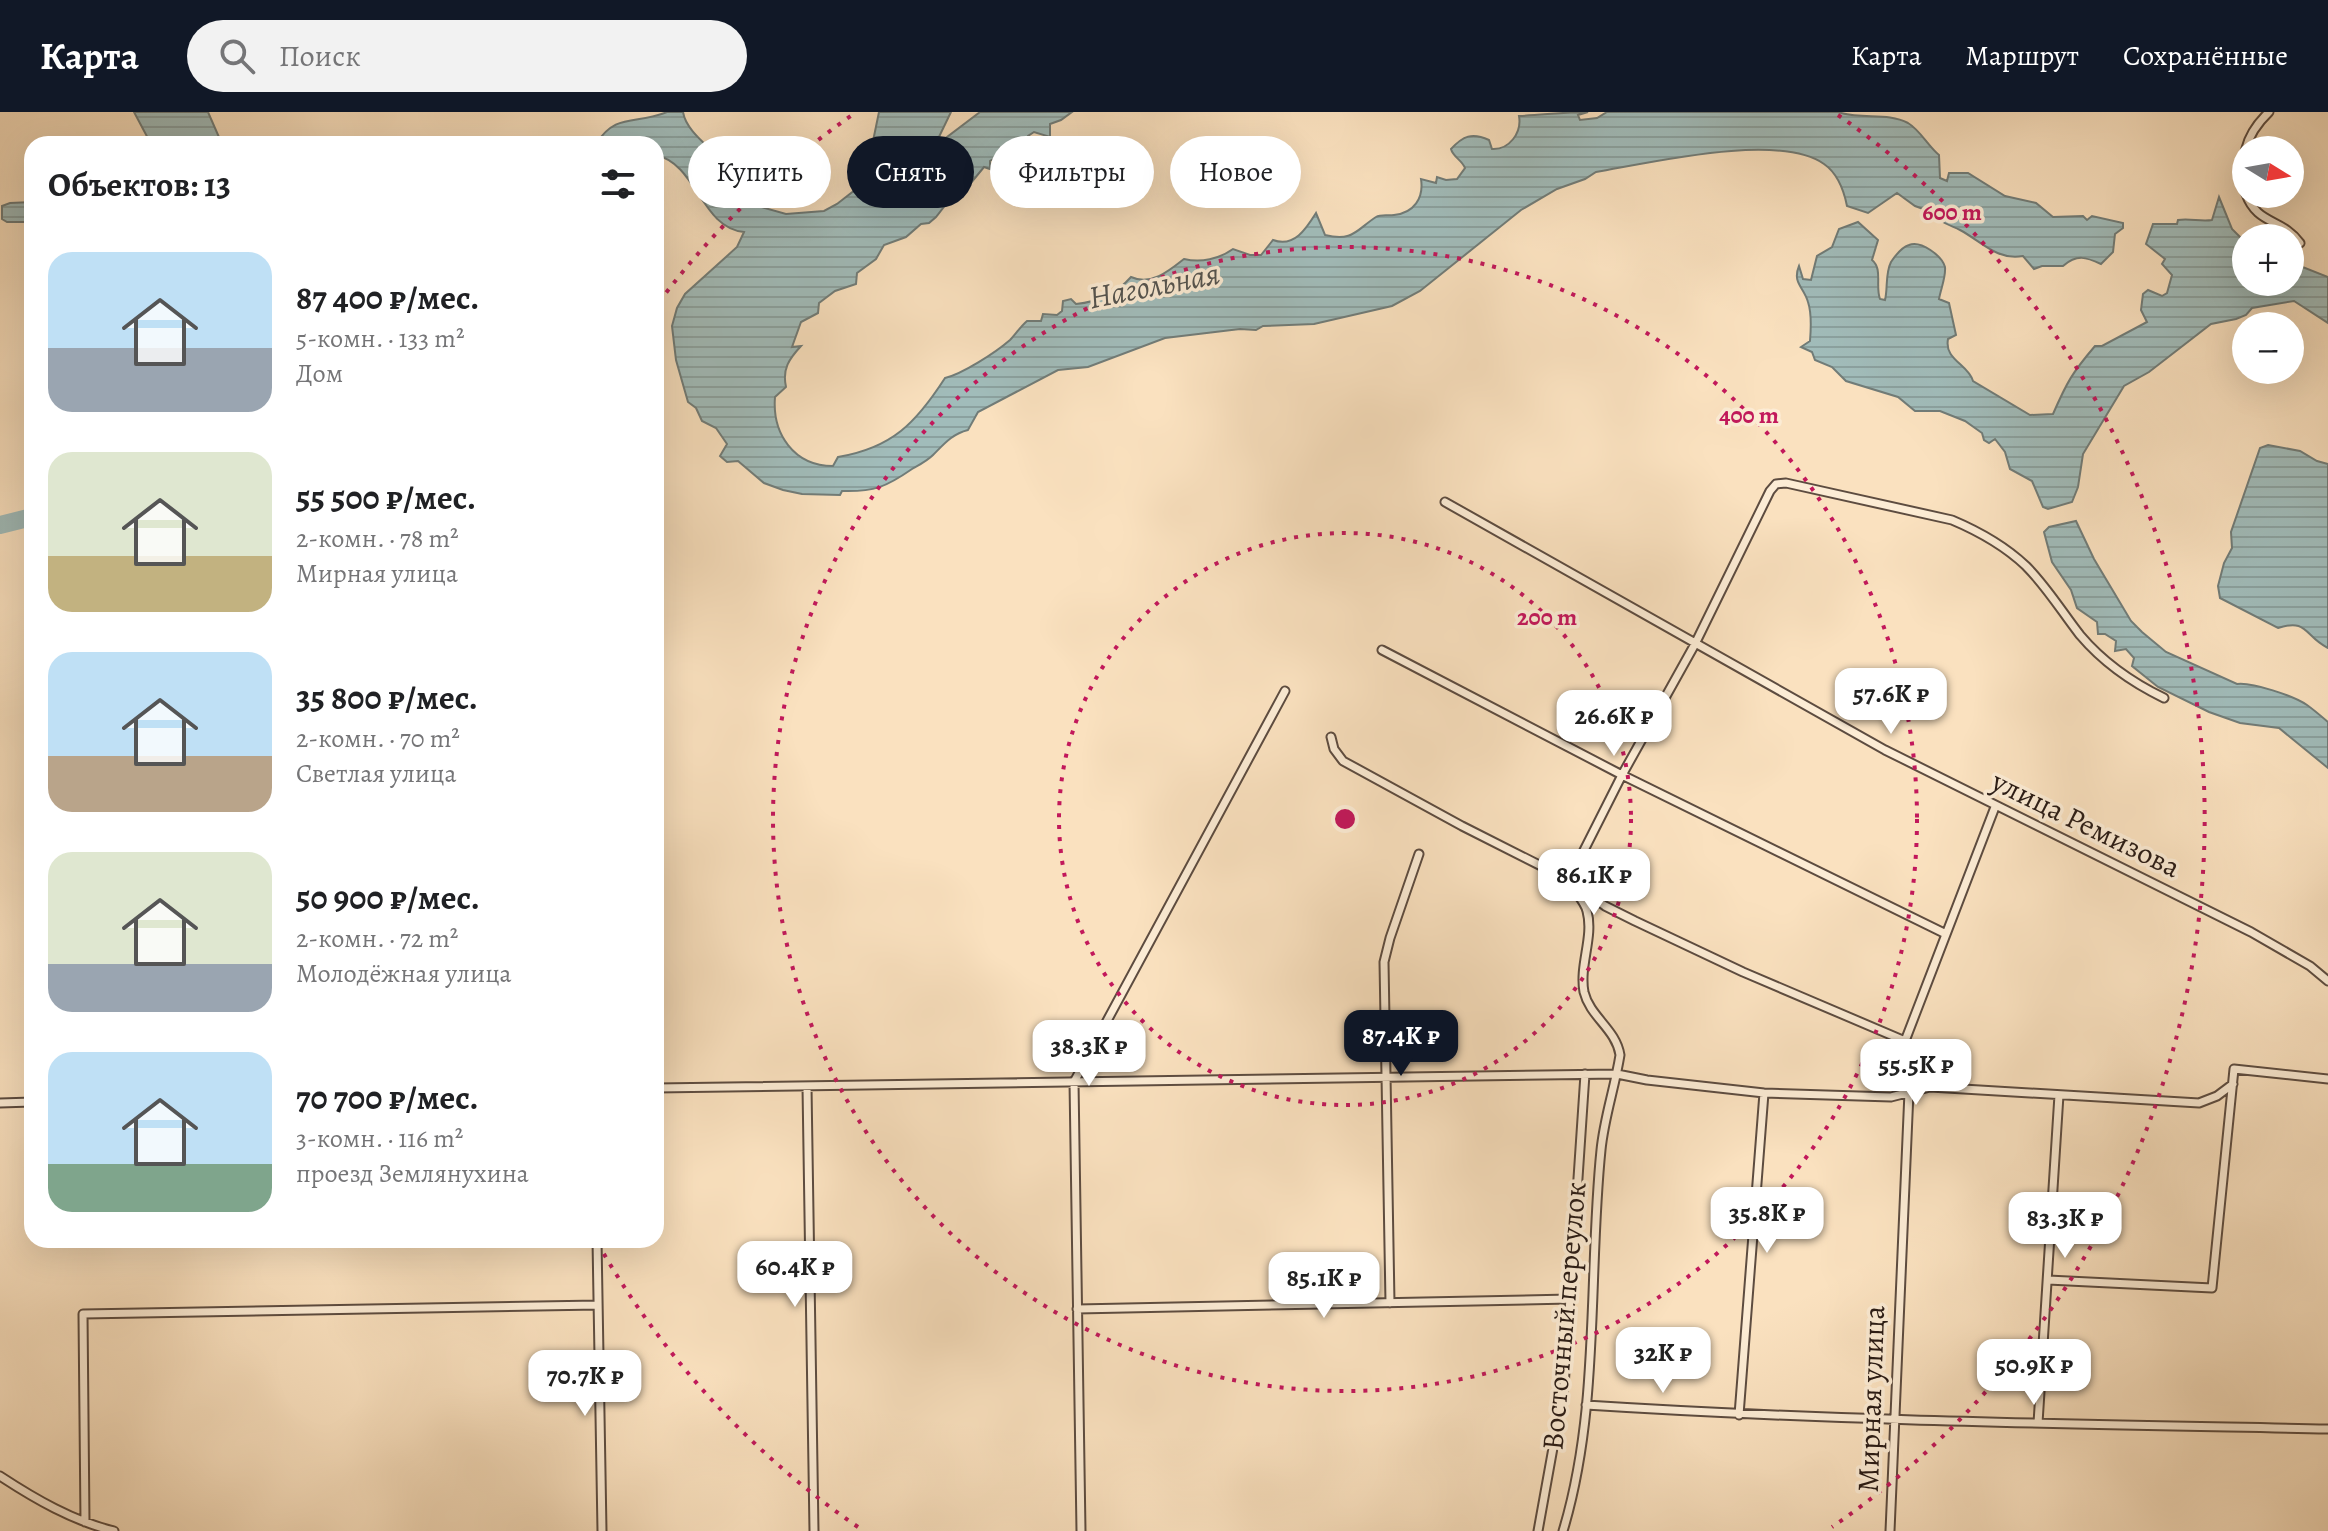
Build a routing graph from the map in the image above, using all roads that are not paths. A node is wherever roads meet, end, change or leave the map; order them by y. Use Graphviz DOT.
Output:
graph roads {
  1 [pos="2269,112"];
  2 [pos="2249,136"];
  3 [pos="2254,208"];
  4 [pos="2280,224"];
  5 [pos="1445,502"];
  6 [pos="1695,644"];
  7 [pos="1382,650"];
  8 [pos="1285,691"];
  9 [pos="2164,698"];
  10 [pos="1331,737"];
  11 [pos="1622,775"];
  12 [pos="1995,807"];
  13 [pos="1419,854"];
  14 [pos="1569,880"];
  15 [pos="1946,934"];
  16 [pos="2328,981"];
  17 [pos="1905,1041"];
  18 [pos="1585,1074"];
  19 [pos="1617,1074"];
  20 [pos="1386,1077"];
  21 [pos="2328,1079"];
  22 [pos="1074,1082"];
  23 [pos="2233,1084"];
  24 [pos="807,1087"];
  25 [pos="664,1088"];
  26 [pos="1909,1092"];
  27 [pos="1764,1093"];
  28 [pos="2059,1095"];
  29 [pos="24,1102"];
  30 [pos="0,1103"];
  31 [pos="597,1248"];
  32 [pos="2048,1280"];
  33 [pos="1570,1299"];
  34 [pos="1390,1303"];
  35 [pos="598,1305"];
  36 [pos="1077,1309"];
  37 [pos="1586,1405"];
  38 [pos="1739,1415"];
  39 [pos="1894,1420"];
  40 [pos="2038,1423"];
  41 [pos="2328,1429"];
  42 [pos="0,1476"];
  43 [pos="85,1522"];
  44 [pos="114,1531"];
  45 [pos="602,1531"];
  46 [pos="814,1531"];
  47 [pos="1081,1531"];
  48 [pos="1538,1531"];
  49 [pos="1563,1531"];
  50 [pos="1890,1531"];
  1 -- 2 [label="street"];
  3 -- 4 [label="street"];
  5 -- 6 [label="street, улица Ремизова"];
  6 -- 9 [label="street"];
  6 -- 11 [label="street"];
  6 -- 12 [label="street, улица Ремизова"];
  7 -- 11 [label="street"];
  8 -- 22 [label="street"];
  10 -- 14 [label="street"];
  11 -- 14 [label="street"];
  11 -- 15 [label="street"];
  12 -- 15 [label="street, Мирная улица"];
  12 -- 16 [label="street, улица Ремизова"];
  13 -- 20 [label="street"];
  14 -- 17 [label="street"];
  14 -- 19 [label="street, Восточный переулок"];
  15 -- 17 [label="street, Мирная улица"];
  17 -- 26 [label="street, Мирная улица"];
  18 -- 19 [label="street"];
  18 -- 20 [label="street"];
  18 -- 33 [label="street, Восточный переулок"];
  19 -- 27 [label="street"];
  19 -- 37 [label="street, Восточный переулок"];
  20 -- 22 [label="street"];
  20 -- 34 [label="street"];
  21 -- 23 [label="street"];
  22 -- 24 [label="street"];
  22 -- 36 [label="street"];
  23 -- 28 [label="street"];
  23 -- 32 [label="street"];
  24 -- 25 [label="street"];
  24 -- 46 [label="street"];
  26 -- 27 [label="street"];
  26 -- 28 [label="street"];
  26 -- 39 [label="street, Мирная улица"];
  27 -- 38 [label="street"];
  28 -- 32 [label="street"];
  29 -- 30 [label="street"];
  31 -- 35 [label="street"];
  32 -- 40 [label="street"];
  33 -- 34 [label="street"];
  33 -- 48 [label="street, Восточный переулок"];
  34 -- 36 [label="street"];
  35 -- 43 [label="street"];
  35 -- 45 [label="street"];
  36 -- 47 [label="street"];
  37 -- 38 [label="street"];
  37 -- 49 [label="street, Восточный переулок"];
  38 -- 39 [label="street"];
  39 -- 40 [label="street"];
  39 -- 50 [label="street, Мирная улица"];
  40 -- 41 [label="street"];
  42 -- 43 [label="street"];
  43 -- 44 [label="street"];
}
